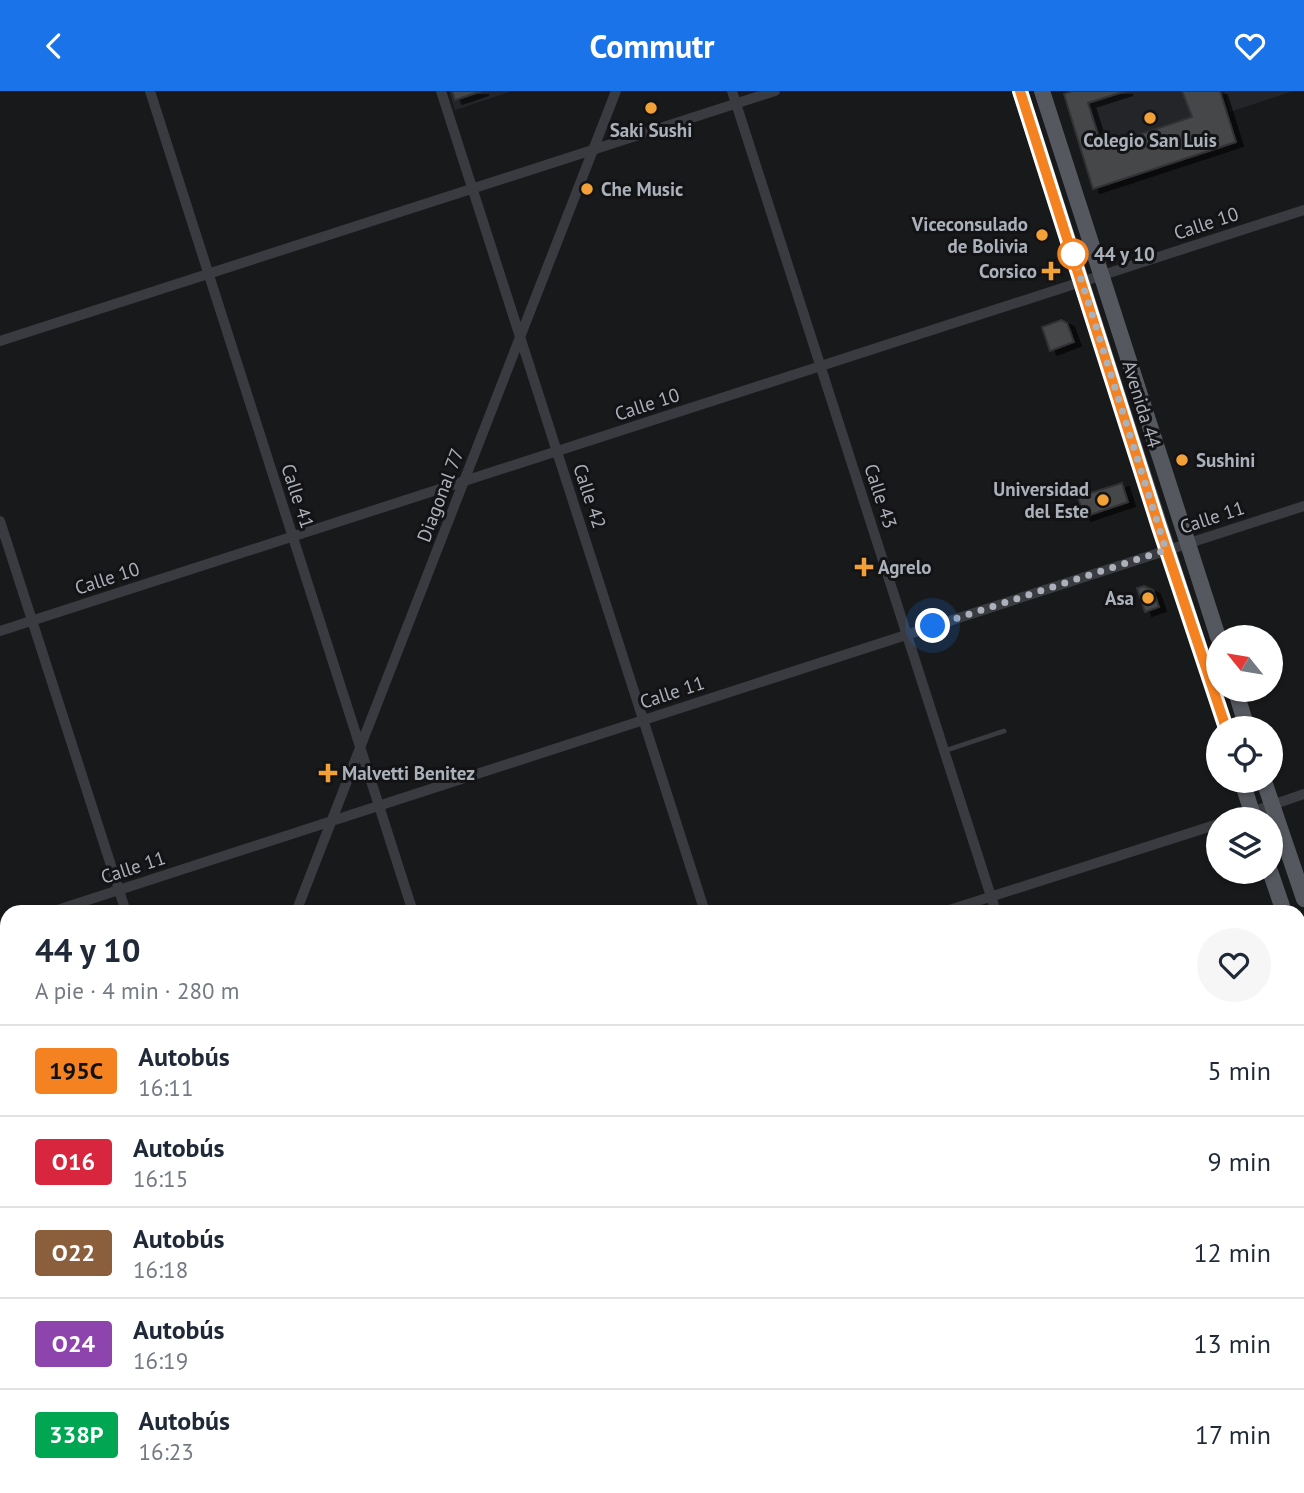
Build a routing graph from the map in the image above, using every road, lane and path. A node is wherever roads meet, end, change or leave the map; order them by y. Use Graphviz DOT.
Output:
graph roads {
  1 [pos="150,91"];
  2 [pos="441,91"];
  3 [pos="616,91"];
  4 [pos="732,91"];
  5 [pos="775,91"];
  6 [pos="1020,91"];
  7 [pos="1042,91"];
  8 [pos="736,103"];
  9 [pos="593,150"];
  10 [pos="472,188"];
  11 [pos="1304,210"];
  12 [pos="208,274"];
  13 [pos="1102,275"];
  14 [pos="1082,281"];
  15 [pos="521,335"];
  16 [pos="0,341"];
  17 [pos="820,366"];
  18 [pos="557,451"];
  19 [pos="465,481"];
  20 [pos="1304,506"];
  21 [pos="0,521"];
  22 [pos="293,537"];
  23 [pos="1188,544"];
  24 [pos="1166,550"];
  25 [pos="32,621"];
  26 [pos="1214,625"];
  27 [pos="0,631"];
  28 [pos="907,635"];
  29 [pos="1222,716"];
  30 [pos="643,720"];
  31 [pos="1004,731"];
  32 [pos="361,746"];
  33 [pos="944,751"];
  34 [pos="1268,793"];
  35 [pos="1304,795"];
  36 [pos="1272,805"];
  37 [pos="379,806"];
  38 [pos="1269,807"];
  39 [pos="332,821"];
  40 [pos="1206,828"];
  41 [pos="1275,884"];
  42 [pos="118,890"];
  43 [pos="991,896"];
  44 [pos="1304,899"];
  45 [pos="72,905"];
  46 [pos="123,905"];
  47 [pos="299,905"];
  48 [pos="411,905"];
  49 [pos="703,905"];
  50 [pos="964,905"];
  51 [pos="994,905"];
  52 [pos="1282,905"];
  1 -- 12 [label="street, Calle 41"];
  2 -- 10 [label="street, Calle 42"];
  3 -- 9 [label="street, Diagonal 77"];
  4 -- 8 [label="street, Calle 43"];
  5 -- 8 [label="street"];
  6 -- 14 [label="main road, Avenida 44"];
  7 -- 13 [label="main road, Avenida 44"];
  8 -- 9 [label="street"];
  8 -- 17 [label="street, Calle 43"];
  9 -- 10 [label="street"];
  9 -- 15 [label="street, Diagonal 77"];
  10 -- 12 [label="street"];
  10 -- 15 [label="street, Calle 42"];
  11 -- 13 [label="street, Calle 10"];
  12 -- 16 [label="street"];
  12 -- 22 [label="street, Calle 41"];
  13 -- 14 [label="street, Calle 10"];
  13 -- 23 [label="main road, Avenida 44"];
  14 -- 17 [label="street, Calle 10"];
  14 -- 24 [label="main road, Avenida 44"];
  15 -- 18 [label="street, Calle 42"];
  15 -- 19 [label="street, Diagonal 77"];
  17 -- 18 [label="street, Calle 10"];
  17 -- 28 [label="street, Calle 43"];
  18 -- 19 [label="street, Calle 10"];
  18 -- 30 [label="street, Calle 42"];
  19 -- 22 [label="street, Calle 10"];
  19 -- 32 [label="street, Diagonal 77"];
  20 -- 23 [label="street, Calle 11"];
  21 -- 25 [label="street"];
  22 -- 25 [label="street, Calle 10"];
  22 -- 32 [label="street, Calle 41"];
  23 -- 24 [label="street, Calle 11"];
  23 -- 26 [label="main road, Avenida 44"];
  24 -- 28 [label="street, Calle 11"];
  24 -- 29 [label="main road, Avenida 44"];
  25 -- 27 [label="street, Calle 10"];
  25 -- 42 [label="street"];
  28 -- 30 [label="street, Calle 11"];
  28 -- 33 [label="street, Calle 43"];
  30 -- 37 [label="street, Calle 11"];
  30 -- 49 [label="street, Calle 42"];
  31 -- 33 [label="lane"];
  32 -- 37 [label="street, Calle 41"];
  32 -- 39 [label="street, Diagonal 77"];
  33 -- 43 [label="street, Calle 43"];
  34 -- 36 [label="main road"];
  35 -- 36 [label="street"];
  36 -- 38 [label="street"];
  36 -- 44 [label="main road"];
  37 -- 39 [label="street, Calle 11"];
  37 -- 48 [label="street, Calle 41"];
  39 -- 42 [label="street, Calle 11"];
  39 -- 47 [label="street, Diagonal 77"];
  40 -- 43 [label="street"];
  41 -- 52 [label="main road"];
  42 -- 45 [label="street, Calle 11"];
  42 -- 46 [label="street"];
  43 -- 50 [label="street"];
  43 -- 51 [label="street, Calle 43"];
}
